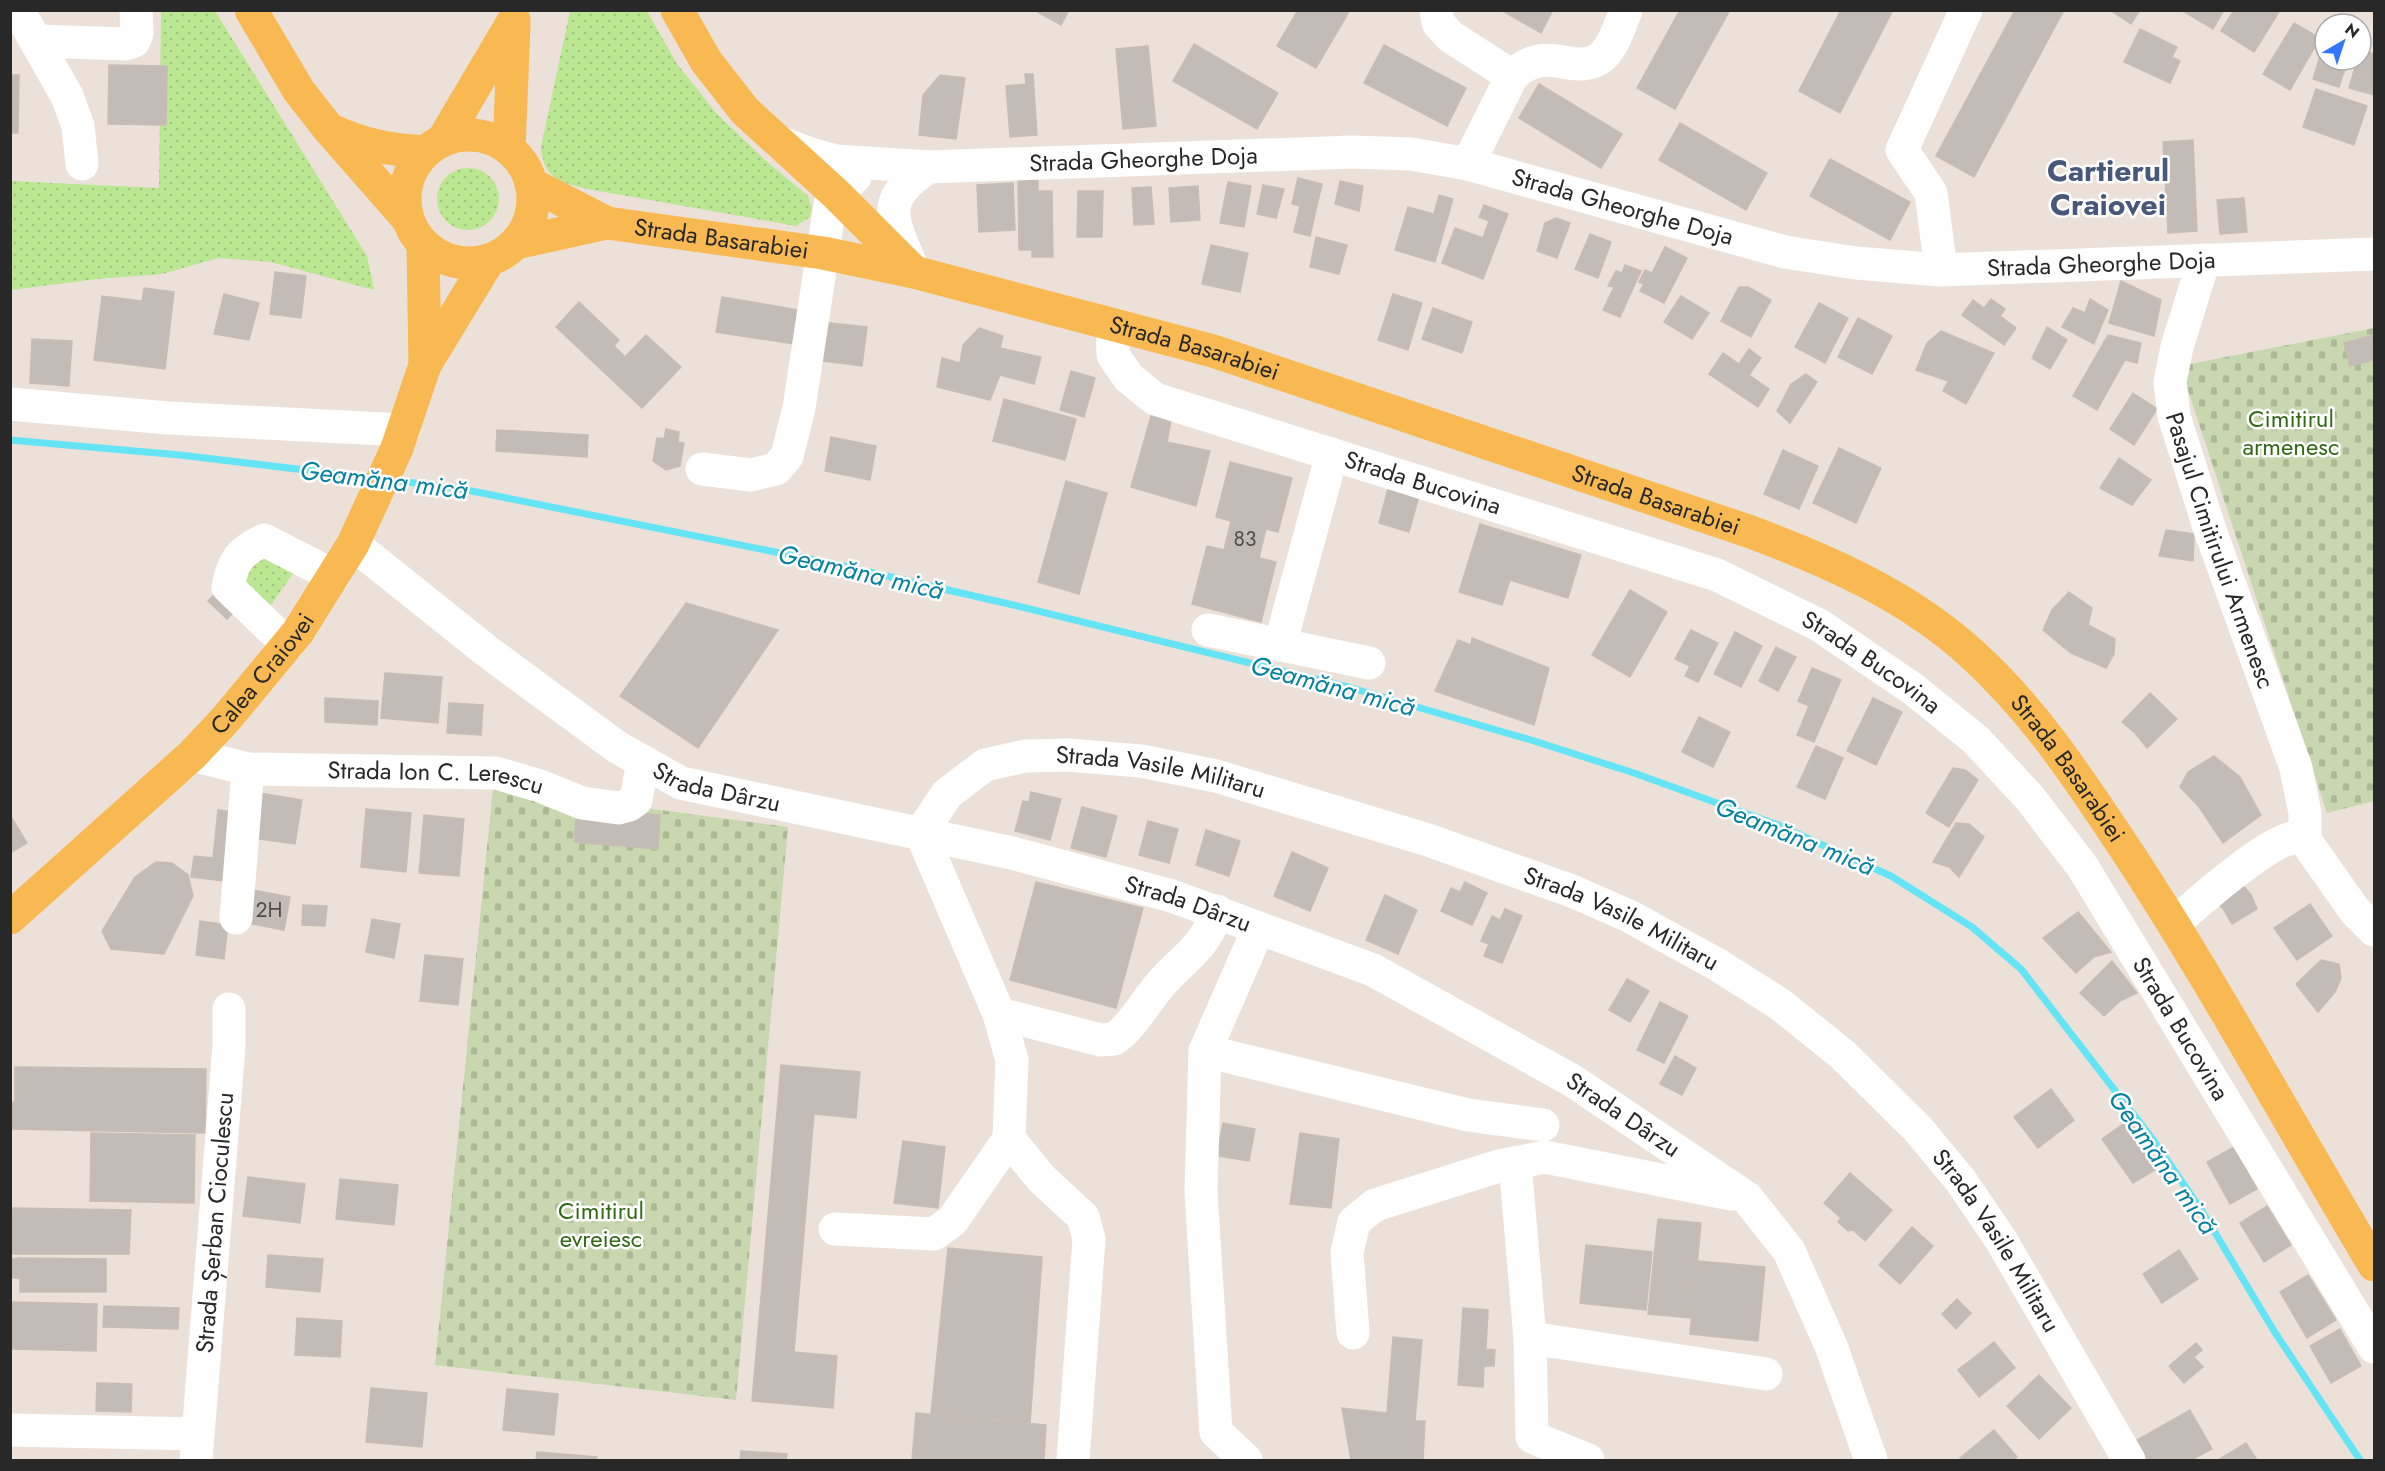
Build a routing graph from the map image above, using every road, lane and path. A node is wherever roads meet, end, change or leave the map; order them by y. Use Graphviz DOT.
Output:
graph roads {
  1 [pos="18,10"];
  2 [pos="136,10"];
  3 [pos="251,10"];
  4 [pos="677,10"];
  5 [pos="1436,10"];
  6 [pos="1626,10"];
  7 [pos="1966,10"];
  8 [pos="515,15"];
  9 [pos="38,41"];
  10 [pos="1512,76"];
  11 [pos="328,128"];
  12 [pos="779,142"];
  13 [pos="434,146"];
  14 [pos="509,149"];
  15 [pos="82,164"];
  16 [pos="1468,164"];
  17 [pos="870,165"];
  18 [pos="929,167"];
  19 [pos="531,184"];
  20 [pos="836,194"];
  21 [pos="607,223"];
  22 [pos="415,231"];
  23 [pos="516,243"];
  24 [pos="823,254"];
  25 [pos="2374,254"];
  26 [pos="489,260"];
  27 [pos="2204,261"];
  28 [pos="1941,270"];
  29 [pos="914,272"];
  30 [pos="1112,325"];
  31 [pos="425,365"];
  32 [pos="10,404"];
  33 [pos="401,439"];
  34 [pos="1332,454"];
  35 [pos="702,469"];
  36 [pos="353,544"];
  37 [pos="334,576"];
  38 [pos="1208,630"];
  39 [pos="288,645"];
  40 [pos="1280,645"];
  41 [pos="1369,663"];
  42 [pos="192,755"];
  43 [pos="643,762"];
  44 [pos="248,770"];
  45 [pos="921,833"];
  46 [pos="2305,840"];
  47 [pos="1217,911"];
  48 [pos="10,918"];
  49 [pos="236,918"];
  50 [pos="2174,924"];
  51 [pos="1256,927"];
  52 [pos="2374,930"];
  53 [pos="229,1009"];
  54 [pos="999,1014"];
  55 [pos="1205,1051"];
  56 [pos="2254,1057"];
  57 [pos="2214,1080"];
  58 [pos="1573,1082"];
  59 [pos="1543,1125"];
  60 [pos="1009,1139"];
  61 [pos="1530,1160"];
  62 [pos="1748,1198"];
  63 [pos="835,1229"];
  64 [pos="2374,1265"];
  65 [pos="1353,1333"];
  66 [pos="1530,1338"];
  67 [pos="2374,1347"];
  68 [pos="1766,1374"];
  69 [pos="10,1430"];
  70 [pos="197,1447"];
  71 [pos="1073,1461"];
  72 [pos="1246,1461"];
  73 [pos="1588,1461"];
  74 [pos="1871,1461"];
  75 [pos="2129,1461"];
  1 -- 9 [label="street"];
  2 -- 9 [label="street"];
  3 -- 11 [label="main road"];
  4 -- 12 [label="main road"];
  5 -- 10 [label="street"];
  6 -- 10 [label="street"];
  7 -- 28 [label="street"];
  8 -- 13 [label="main road"];
  8 -- 14 [label="main road"];
  9 -- 15 [label="street"];
  10 -- 16 [label="street"];
  11 -- 13 [label="main road"];
  11 -- 22 [label="main road"];
  12 -- 17 [label="street, Strada Gheorghe Doja"];
  12 -- 20 [label="main road"];
  13 -- 14 [label="main road"];
  13 -- 22 [label="main road"];
  14 -- 19 [label="main road"];
  16 -- 18 [label="street, Strada Gheorghe Doja"];
  16 -- 28 [label="street, Strada Gheorghe Doja"];
  17 -- 18 [label="street, Strada Gheorghe Doja"];
  17 -- 20 [label="street"];
  18 -- 29 [label="street"];
  19 -- 21 [label="main road"];
  19 -- 23 [label="main road"];
  20 -- 24 [label="street"];
  20 -- 29 [label="main road"];
  21 -- 23 [label="main road"];
  21 -- 24 [label="main road, Strada Basarabiei"];
  22 -- 26 [label="main road"];
  22 -- 31 [label="main road"];
  23 -- 26 [label="main road"];
  24 -- 29 [label="main road, Strada Basarabiei"];
  24 -- 35 [label="street"];
  25 -- 27 [label="street, Strada Gheorghe Doja"];
  26 -- 31 [label="main road"];
  27 -- 28 [label="street, Strada Gheorghe Doja"];
  27 -- 46 [label="street, Pasajul Cimitirului Armenesc"];
  29 -- 30 [label="main road, Strada Basarabiei"];
  30 -- 34 [label="street, Strada Bucovina"];
  30 -- 50 [label="main road, Strada Basarabiei"];
  31 -- 33 [label="main road, Calea Craiovei"];
  32 -- 33 [label="street"];
  33 -- 36 [label="main road, Calea Craiovei"];
  34 -- 40 [label="street"];
  34 -- 57 [label="street, Strada Bucovina"];
  36 -- 37 [label="main road, Calea Craiovei"];
  36 -- 43 [label="street, Strada Dârzu"];
  37 -- 39 [label="main road, Calea Craiovei"];
  37 -- 39 [label="street"];
  38 -- 40 [label="street"];
  39 -- 42 [label="main road, Calea Craiovei"];
  40 -- 41 [label="street"];
  42 -- 44 [label="street, Strada Ion C. Lerescu"];
  42 -- 48 [label="main road, Calea Craiovei"];
  43 -- 44 [label="street, Strada Ion C. Lerescu"];
  43 -- 45 [label="street, Strada Dârzu"];
  44 -- 49 [label="street"];
  45 -- 47 [label="street, Strada Dârzu"];
  45 -- 54 [label="street"];
  45 -- 75 [label="street, Strada Vasile Militaru"];
  46 -- 50 [label="street"];
  46 -- 52 [label="street"];
  47 -- 51 [label="street, Strada Dârzu"];
  47 -- 54 [label="street"];
  50 -- 56 [label="main road, Strada Basarabiei"];
  51 -- 55 [label="street"];
  51 -- 58 [label="street, Strada Dârzu"];
  53 -- 70 [label="street, Strada Șerban Cioculescu"];
  54 -- 60 [label="street"];
  55 -- 59 [label="street"];
  55 -- 72 [label="street"];
  56 -- 57 [label="street"];
  56 -- 64 [label="main road, Strada Basarabiei"];
  57 -- 67 [label="street, Strada Bucovina"];
  58 -- 59 [label="street"];
  58 -- 62 [label="street, Strada Dârzu"];
  59 -- 61 [label="street"];
  60 -- 63 [label="street"];
  60 -- 71 [label="street"];
  61 -- 62 [label="street"];
  61 -- 65 [label="street"];
  61 -- 66 [label="street"];
  62 -- 74 [label="street, Strada Dârzu"];
  66 -- 68 [label="street"];
  66 -- 73 [label="street"];
  69 -- 70 [label="street"];
}
